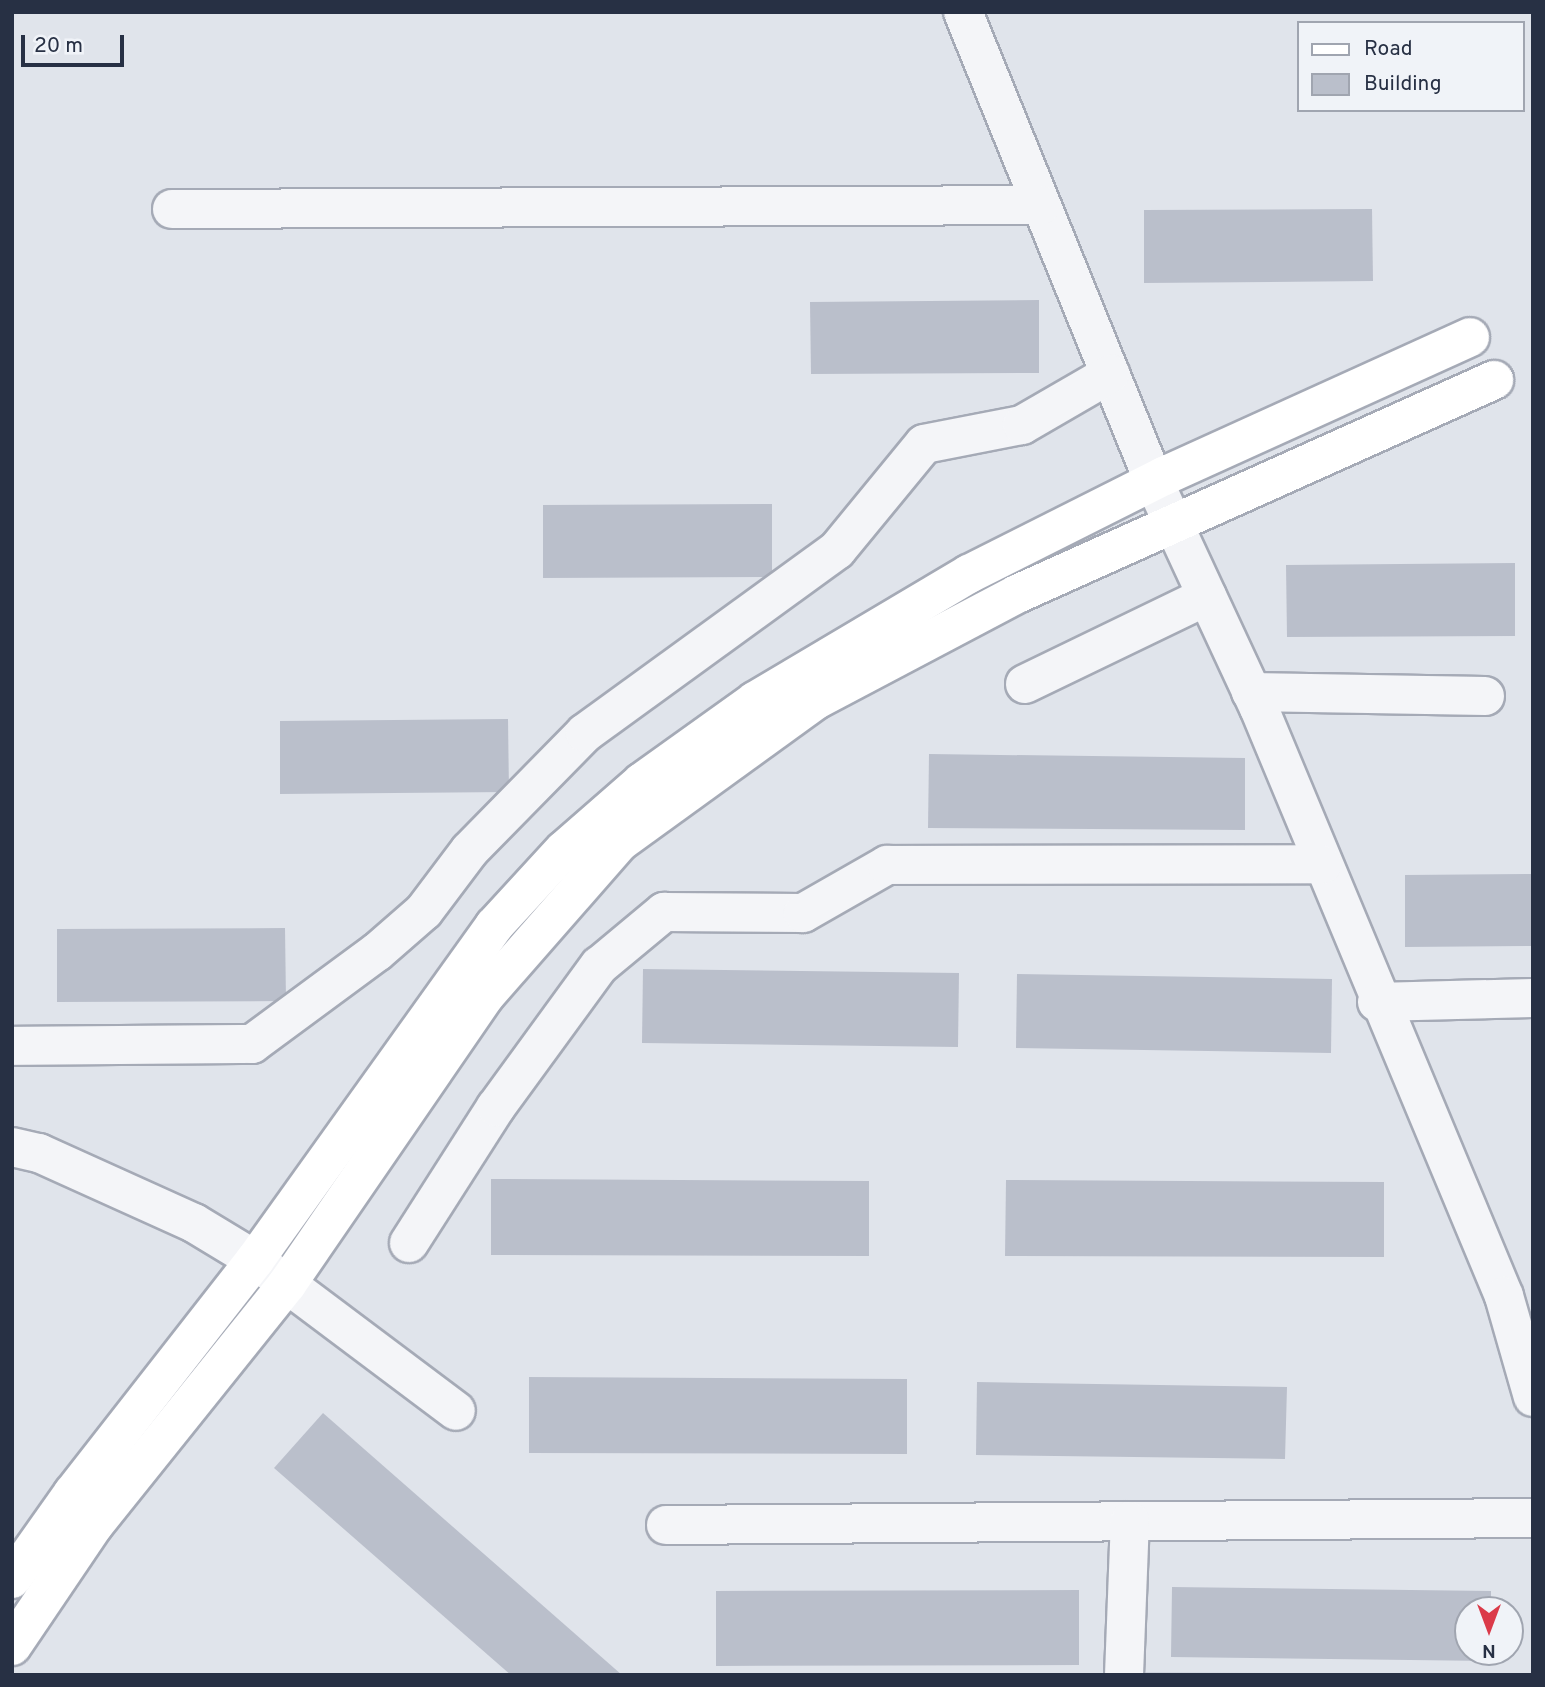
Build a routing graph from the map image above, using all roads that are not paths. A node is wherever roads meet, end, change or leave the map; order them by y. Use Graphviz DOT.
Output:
graph roads {
  1 [pos="963,12"];
  2 [pos="1041,205"];
  3 [pos="172,209"];
  4 [pos="1470,337"];
  5 [pos="1110,374"];
  6 [pos="1494,380"];
  7 [pos="1154,482"];
  8 [pos="1174,524"];
  9 [pos="1208,596"];
  10 [pos="1025,684"];
  11 [pos="1251,692"];
  12 [pos="1485,696"];
  13 [pos="1322,864"];
  14 [pos="1533,998"];
  15 [pos="1377,1002"];
  16 [pos="12,1046"];
  17 [pos="12,1147"];
  18 [pos="409,1243"];
  19 [pos="255,1260"];
  20 [pos="287,1284"];
  21 [pos="1518,1295"];
  22 [pos="1533,1397"];
  23 [pos="456,1411"];
  24 [pos="1533,1518"];
  25 [pos="1130,1521"];
  26 [pos="666,1525"];
  27 [pos="12,1579"];
  28 [pos="12,1646"];
  29 [pos="1124,1675"];
  1 -- 2 [label="street"];
  2 -- 3 [label="street"];
  2 -- 5 [label="street"];
  4 -- 7 [label="street"];
  5 -- 7 [label="street"];
  5 -- 16 [label="street"];
  6 -- 8 [label="street"];
  7 -- 8 [label="street"];
  7 -- 19 [label="street"];
  8 -- 9 [label="street"];
  8 -- 20 [label="street"];
  9 -- 10 [label="street"];
  9 -- 11 [label="street"];
  11 -- 12 [label="street"];
  11 -- 13 [label="street"];
  13 -- 15 [label="street"];
  13 -- 18 [label="street"];
  14 -- 15 [label="street"];
  15 -- 21 [label="street"];
  17 -- 19 [label="street"];
  19 -- 20 [label="street"];
  19 -- 27 [label="street"];
  20 -- 23 [label="street"];
  20 -- 28 [label="street"];
  21 -- 22 [label="street"];
  24 -- 25 [label="street"];
  25 -- 26 [label="street"];
  25 -- 29 [label="street"];
}
